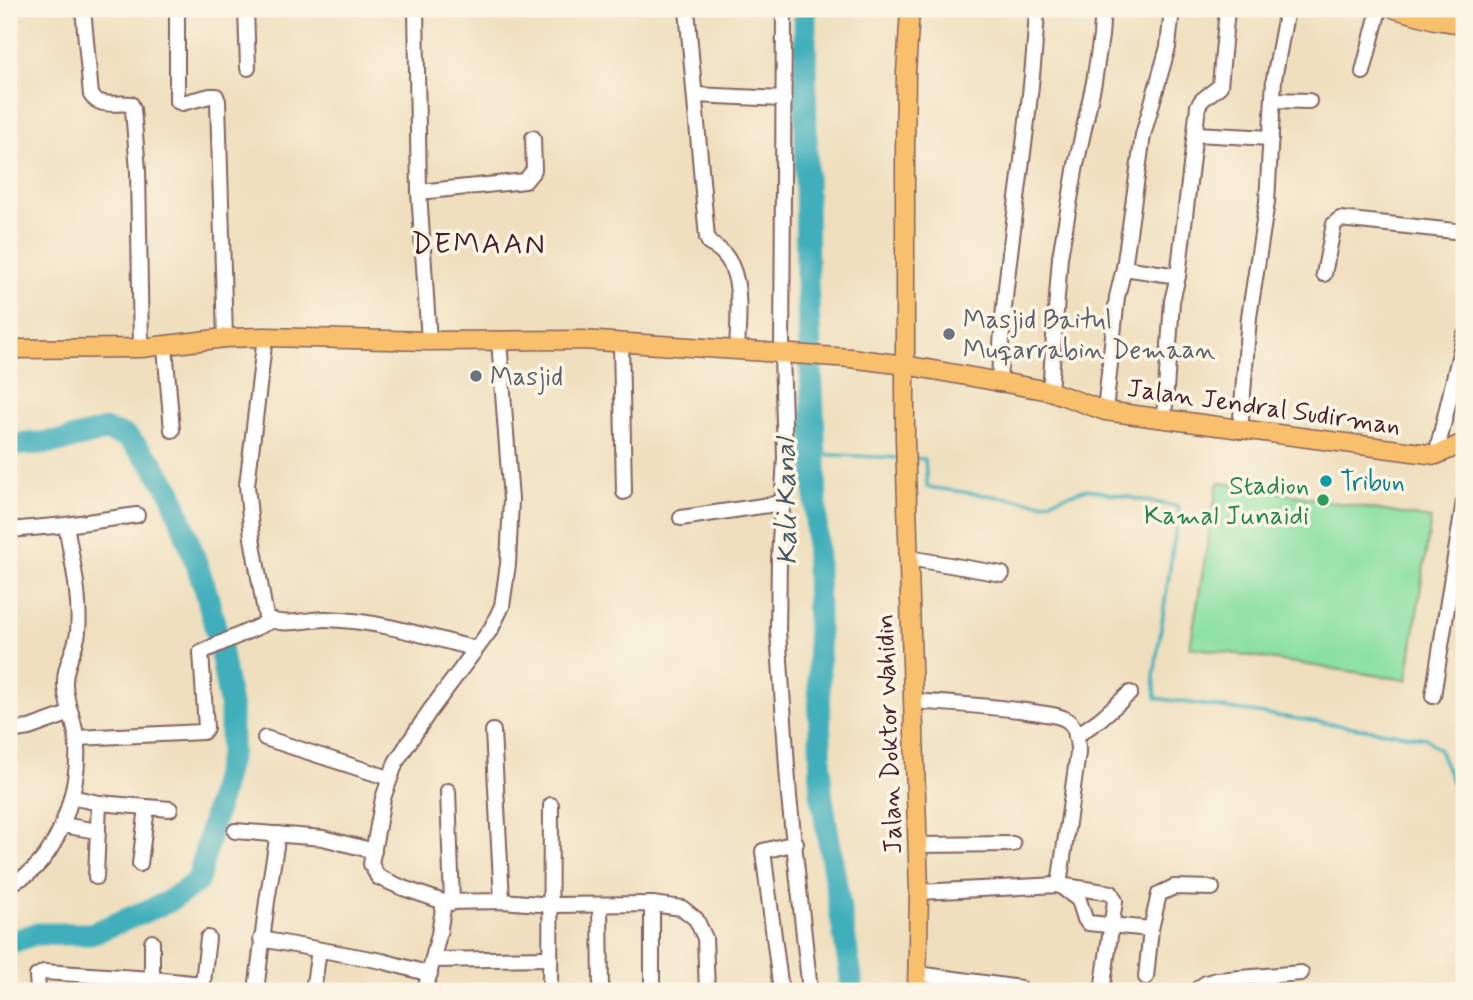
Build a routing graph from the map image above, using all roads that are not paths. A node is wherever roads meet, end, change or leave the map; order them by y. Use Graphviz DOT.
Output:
graph roads {
  1 [pos="83,9"];
  2 [pos="177,9"];
  3 [pos="246,9"];
  4 [pos="416,9"];
  5 [pos="687,9"];
  6 [pos="784,9"];
  7 [pos="911,9"];
  8 [pos="1037,9"];
  9 [pos="1102,9"];
  10 [pos="1172,9"];
  11 [pos="1227,9"];
  12 [pos="1287,9"];
  13 [pos="1379,9"];
  14 [pos="1395,9"];
  15 [pos="1464,24"];
  16 [pos="248,68"];
  17 [pos="1363,72"];
  18 [pos="695,96"];
  19 [pos="784,99"];
  20 [pos="1273,100"];
  21 [pos="1309,101"];
  22 [pos="1195,134"];
  23 [pos="533,138"];
  24 [pos="1271,138"];
  25 [pos="419,191"];
  26 [pos="1464,232"];
  27 [pos="1124,268"];
  28 [pos="1324,274"];
  29 [pos="1178,276"];
  30 [pos="1464,335"];
  31 [pos="265,337"];
  32 [pos="225,338"];
  33 [pos="499,340"];
  34 [pos="429,341"];
  35 [pos="621,342"];
  36 [pos="165,346"];
  37 [pos="142,348"];
  38 [pos="9,349"];
  39 [pos="737,350"];
  40 [pos="788,354"];
  41 [pos="905,365"];
  42 [pos="999,384"];
  43 [pos="1049,391"];
  44 [pos="1105,411"];
  45 [pos="1164,419"];
  46 [pos="172,430"];
  47 [pos="1240,431"];
  48 [pos="1464,443"];
  49 [pos="1436,455"];
  50 [pos="624,492"];
  51 [pos="1464,501"];
  52 [pos="782,503"];
  53 [pos="136,515"];
  54 [pos="681,518"];
  55 [pos="66,525"];
  56 [pos="9,530"];
  57 [pos="909,558"];
  58 [pos="1002,574"];
  59 [pos="271,621"];
  60 [pos="476,649"];
  61 [pos="1130,693"];
  62 [pos="1433,696"];
  63 [pos="914,701"];
  64 [pos="71,713"];
  65 [pos="9,731"];
  66 [pos="493,731"];
  67 [pos="1076,736"];
  68 [pos="76,738"];
  69 [pos="265,738"];
  70 [pos="389,778"];
  71 [pos="448,791"];
  72 [pos="71,797"];
  73 [pos="99,803"];
  74 [pos="551,804"];
  75 [pos="147,807"];
  76 [pos="170,809"];
  77 [pos="62,825"];
  78 [pos="97,831"];
  79 [pos="234,831"];
  80 [pos="278,834"];
  81 [pos="796,843"];
  82 [pos="1013,844"];
  83 [pos="918,845"];
  84 [pos="374,851"];
  85 [pos="140,864"];
  86 [pos="96,877"];
  87 [pos="9,884"];
  88 [pos="1059,885"];
  89 [pos="1212,887"];
  90 [pos="919,892"];
  91 [pos="502,901"];
  92 [pos="448,902"];
  93 [pos="652,904"];
  94 [pos="552,905"];
  95 [pos="600,905"];
  96 [pos="1112,927"];
  97 [pos="1151,929"];
  98 [pos="208,938"];
  99 [pos="261,939"];
  100 [pos="152,942"];
  101 [pos="319,950"];
  102 [pos="549,958"];
  103 [pos="432,967"];
  104 [pos="1301,973"];
  105 [pos="1146,977"];
  106 [pos="152,979"];
  107 [pos="917,983"];
  108 [pos="202,988"];
  109 [pos="1020,988"];
  110 [pos="38,991"];
  111 [pos="256,991"];
  112 [pos="313,991"];
  113 [pos="425,991"];
  114 [pos="550,991"];
  115 [pos="601,991"];
  116 [pos="652,991"];
  117 [pos="707,991"];
  118 [pos="781,991"];
  119 [pos="810,991"];
  120 [pos="1102,991"];
  121 [pos="1195,991"];
  1 -- 37 [label="street"];
  2 -- 32 [label="street"];
  3 -- 16 [label="street"];
  4 -- 25 [label="street"];
  5 -- 18 [label="street"];
  6 -- 19 [label="street"];
  7 -- 41 [label="main road, Jalan Doktor Wahidin"];
  8 -- 42 [label="street"];
  9 -- 43 [label="street"];
  10 -- 27 [label="street"];
  11 -- 22 [label="street"];
  12 -- 20 [label="street"];
  13 -- 17 [label="street"];
  14 -- 15 [label="main road"];
  18 -- 19 [label="street"];
  18 -- 39 [label="street"];
  19 -- 40 [label="street"];
  20 -- 21 [label="street"];
  20 -- 24 [label="street"];
  22 -- 24 [label="street"];
  22 -- 29 [label="street"];
  23 -- 25 [label="street"];
  24 -- 47 [label="street"];
  25 -- 34 [label="street"];
  26 -- 28 [label="street"];
  27 -- 29 [label="street"];
  27 -- 44 [label="street"];
  29 -- 45 [label="street"];
  30 -- 49 [label="street"];
  31 -- 32 [label="main road, Jalan Jendral Sudirman"];
  31 -- 34 [label="main road, Jalan Jendral Sudirman"];
  31 -- 59 [label="street"];
  32 -- 36 [label="main road, Jalan Jendral Sudirman"];
  33 -- 34 [label="main road, Jalan Jendral Sudirman"];
  33 -- 35 [label="main road, Jalan Jendral Sudirman"];
  33 -- 60 [label="street"];
  35 -- 39 [label="main road, Jalan Jendral Sudirman"];
  35 -- 50 [label="street"];
  36 -- 37 [label="main road, Jalan Jendral Sudirman"];
  36 -- 46 [label="street"];
  37 -- 38 [label="main road, Jalan Jendral Sudirman"];
  39 -- 40 [label="main road, Jalan Jendral Sudirman"];
  40 -- 41 [label="main road, Jalan Jendral Sudirman"];
  40 -- 52 [label="street"];
  41 -- 42 [label="main road, Jalan Jendral Sudirman"];
  41 -- 57 [label="main road, Jalan Doktor Wahidin"];
  42 -- 43 [label="main road, Jalan Jendral Sudirman"];
  43 -- 44 [label="main road, Jalan Jendral Sudirman"];
  44 -- 45 [label="main road, Jalan Jendral Sudirman"];
  45 -- 47 [label="main road, Jalan Jendral Sudirman"];
  47 -- 49 [label="main road, Jalan Jendral Sudirman"];
  48 -- 49 [label="main road"];
  51 -- 62 [label="street"];
  52 -- 54 [label="street"];
  52 -- 81 [label="street"];
  53 -- 55 [label="street"];
  55 -- 56 [label="street"];
  55 -- 64 [label="street"];
  57 -- 58 [label="street"];
  57 -- 63 [label="main road, Jalan Doktor Wahidin"];
  59 -- 60 [label="street"];
  59 -- 68 [label="street"];
  60 -- 70 [label="street"];
  61 -- 67 [label="street"];
  63 -- 67 [label="street"];
  63 -- 83 [label="main road, Jalan Doktor Wahidin"];
  64 -- 65 [label="street"];
  64 -- 68 [label="street"];
  66 -- 91 [label="street"];
  67 -- 88 [label="street"];
  68 -- 72 [label="street"];
  69 -- 70 [label="street"];
  70 -- 84 [label="street"];
  71 -- 92 [label="street"];
  72 -- 73 [label="street"];
  72 -- 77 [label="street"];
  73 -- 75 [label="street"];
  73 -- 78 [label="street"];
  74 -- 94 [label="street"];
  75 -- 76 [label="street"];
  75 -- 85 [label="street"];
  77 -- 78 [label="street"];
  77 -- 87 [label="street"];
  78 -- 86 [label="street"];
  79 -- 80 [label="street"];
  80 -- 84 [label="street"];
  80 -- 99 [label="street"];
  81 -- 118 [label="street"];
  81 -- 119 [label="street"];
  82 -- 83 [label="street"];
  83 -- 90 [label="main road, Jalan Doktor Wahidin"];
  84 -- 92 [label="street"];
  88 -- 90 [label="street"];
  88 -- 96 [label="street"];
  88 -- 96 [label="street"];
  89 -- 97 [label="street"];
  90 -- 107 [label="main road, Jalan Doktor Wahidin"];
  91 -- 92 [label="street"];
  91 -- 94 [label="street"];
  92 -- 103 [label="street"];
  93 -- 95 [label="street"];
  93 -- 116 [label="street"];
  93 -- 117 [label="street"];
  94 -- 95 [label="street"];
  94 -- 102 [label="street"];
  95 -- 115 [label="street"];
  96 -- 97 [label="street"];
  96 -- 120 [label="street"];
  97 -- 105 [label="street"];
  98 -- 108 [label="street"];
  99 -- 101 [label="street"];
  99 -- 111 [label="street"];
  100 -- 106 [label="street"];
  101 -- 103 [label="street"];
  101 -- 112 [label="street"];
  102 -- 103 [label="street"];
  102 -- 114 [label="street"];
  103 -- 113 [label="street"];
  104 -- 121 [label="street"];
  106 -- 108 [label="street"];
  106 -- 110 [label="street"];
  107 -- 109 [label="street"];
}
